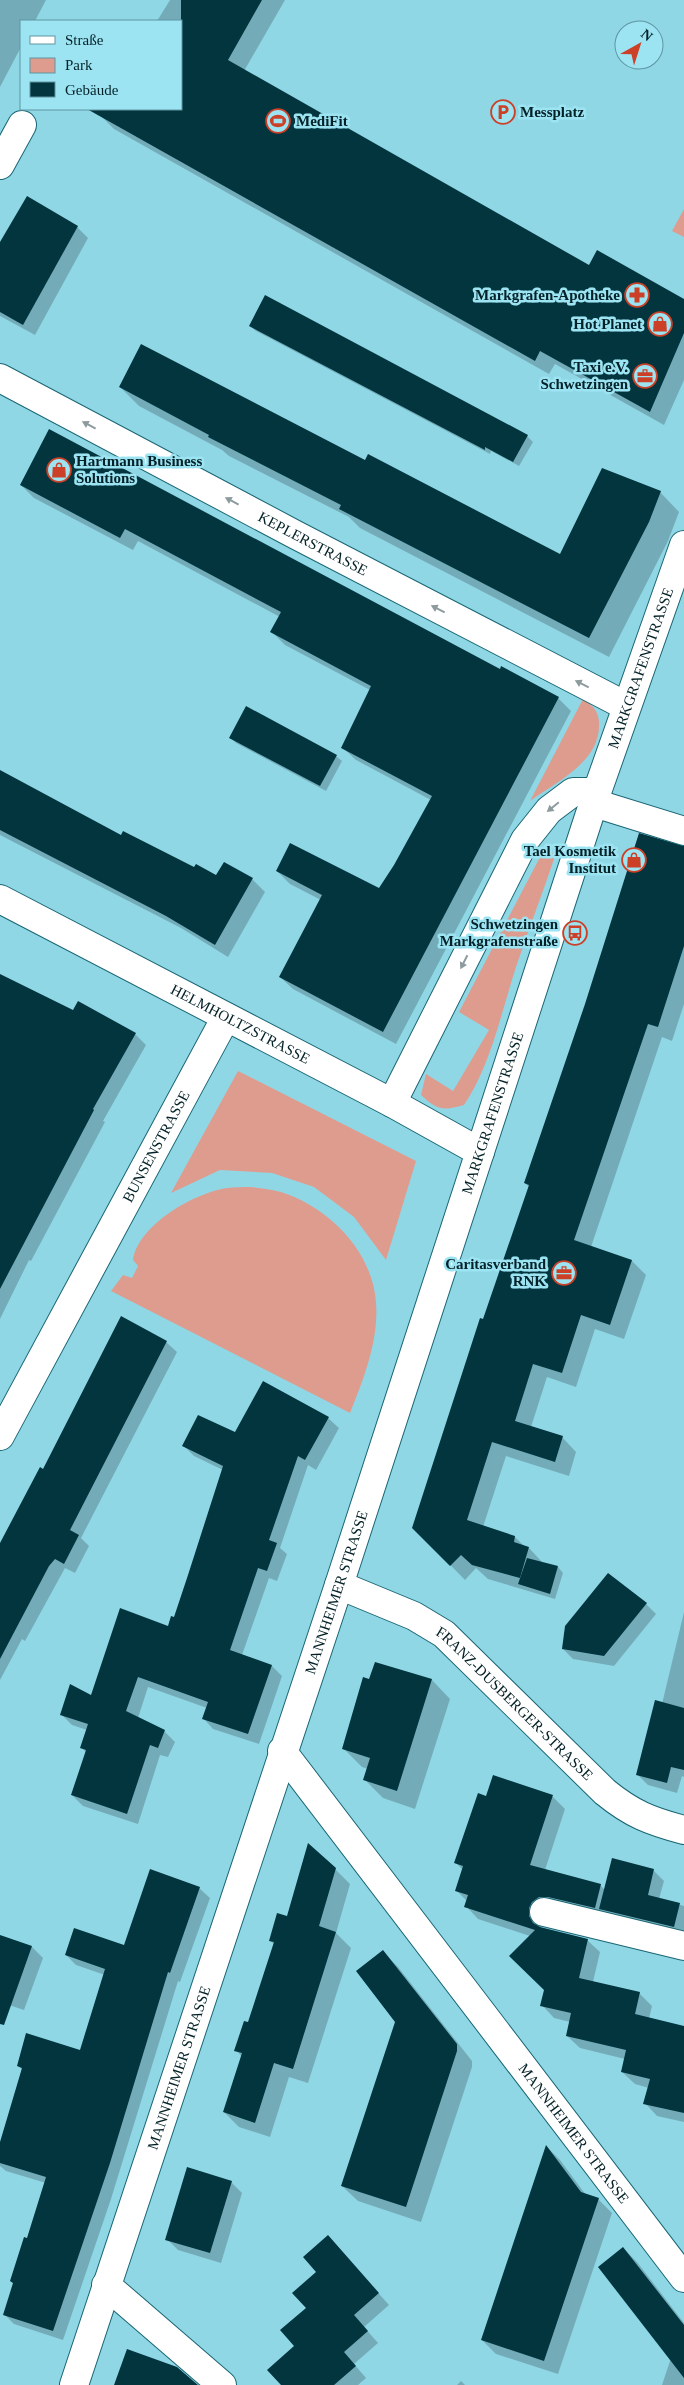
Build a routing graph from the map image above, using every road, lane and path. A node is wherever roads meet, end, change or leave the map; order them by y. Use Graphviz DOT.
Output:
graph roads {
  1 [pos="22,125"];
  2 [pos="0,165"];
  3 [pos="0,378"];
  4 [pos="684,545"];
  5 [pos="626,706"];
  6 [pos="593,804"];
  7 [pos="684,831"];
  8 [pos="639,832"];
  9 [pos="0,899"];
  10 [pos="226,1017"];
  11 [pos="392,1103"];
  12 [pos="480,1152"];
  13 [pos="7,1408"];
  14 [pos="388,1434"];
  15 [pos="0,1436"];
  16 [pos="339,1586"];
  17 [pos="282,1751"];
  18 [pos="684,1830"];
  19 [pos="544,1912"];
  20 [pos="684,1946"];
  21 [pos="684,2278"];
  22 [pos="106,2285"];
  23 [pos="74,2385"];
  24 [pos="222,2385"];
  1 -- 2 [label="street"];
  5 -- 3 [label="street, KEPLERSTRASSE, one-way"];
  4 -- 5 [label="street, MARKGRAFENSTRASSE"];
  5 -- 6 [label="street, MARKGRAFENSTRASSE"];
  6 -- 7 [label="street"];
  6 -- 8 [label="street"];
  6 -- 11 [label="street, one-way"];
  6 -- 12 [label="street, MARKGRAFENSTRASSE"];
  9 -- 10 [label="street, HELMHOLTZSTRASSE"];
  10 -- 11 [label="street, HELMHOLTZSTRASSE"];
  10 -- 13 [label="street, BUNSENSTRASSE"];
  11 -- 12 [label="street, HELMHOLTZSTRASSE"];
  12 -- 14 [label="street, MARKGRAFENSTRASSE"];
  13 -- 15 [label="street, BUNSENSTRASSE"];
  14 -- 16 [label="street, MANNHEIMER STRASSE"];
  16 -- 17 [label="street, MANNHEIMER STRASSE"];
  16 -- 18 [label="street, FRANZ-DUSBERGER-STRASSE"];
  17 -- 21 [label="street, MANNHEIMER STRASSE"];
  17 -- 22 [label="street, MANNHEIMER STRASSE"];
  19 -- 20 [label="street"];
  22 -- 23 [label="street, MANNHEIMER STRASSE"];
  22 -- 24 [label="street"];
}
